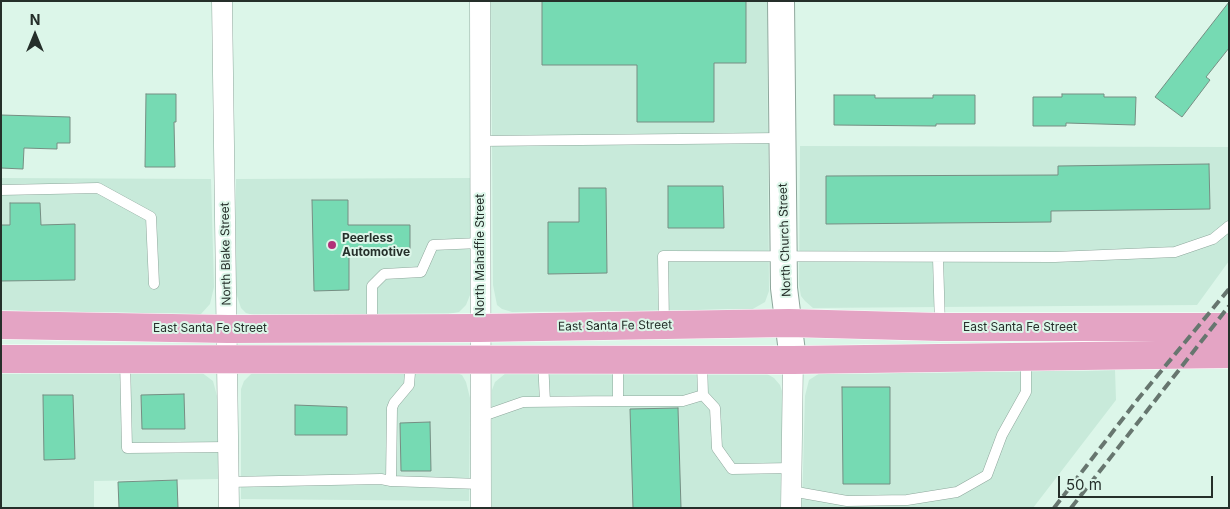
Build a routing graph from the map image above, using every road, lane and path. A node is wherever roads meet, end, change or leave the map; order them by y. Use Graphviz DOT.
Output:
graph roads {
  1 [pos="222,1"];
  2 [pos="480,1"];
  3 [pos="781,1"];
  4 [pos="782,138"];
  5 [pos="480,141"];
  6 [pos="1,190"];
  7 [pos="1229,226"];
  8 [pos="480,243"];
  9 [pos="784,256"];
  10 [pos="938,258"];
  11 [pos="154,284"];
  12 [pos="789,323"];
  13 [pos="1,325"];
  14 [pos="664,325"];
  15 [pos="940,326"];
  16 [pos="1229,327"];
  17 [pos="372,328"];
  18 [pos="480,328"];
  19 [pos="228,329"];
  20 [pos="1229,354"];
  21 [pos="1026,357"];
  22 [pos="1,359"];
  23 [pos="125,359"];
  24 [pos="228,359"];
  25 [pos="411,360"];
  26 [pos="480,360"];
  27 [pos="543,360"];
  28 [pos="618,360"];
  29 [pos="702,360"];
  30 [pos="793,360"];
  31 [pos="703,395"];
  32 [pos="545,402"];
  33 [pos="618,402"];
  34 [pos="480,417"];
  35 [pos="229,447"];
  36 [pos="792,468"];
  37 [pos="392,481"];
  38 [pos="229,482"];
  39 [pos="480,484"];
  40 [pos="791,500"];
  41 [pos="229,508"];
  42 [pos="480,508"];
  1 -- 19 [label="street, North Blake Street"];
  2 -- 5 [label="street, North Mahaffie Street"];
  3 -- 4 [label="street, North Church Street"];
  4 -- 5 [label="lane"];
  4 -- 9 [label="street, North Church Street"];
  5 -- 8 [label="street, North Mahaffie Street"];
  6 -- 11 [label="lane"];
  7 -- 10 [label="lane"];
  8 -- 17 [label="lane"];
  8 -- 18 [label="street, North Mahaffie Street"];
  9 -- 10 [label="lane"];
  9 -- 12 [label="street, North Church Street"];
  9 -- 14 [label="lane"];
  10 -- 15 [label="lane"];
  12 -- 14 [label="main road, East Santa Fe Street"];
  12 -- 15 [label="main road, East Santa Fe Street"];
  12 -- 30 [label="street, North Church Street"];
  13 -- 19 [label="main road, East Santa Fe Street"];
  14 -- 18 [label="main road, East Santa Fe Street"];
  15 -- 16 [label="main road, East Santa Fe Street"];
  17 -- 18 [label="main road, East Santa Fe Street"];
  17 -- 19 [label="main road, East Santa Fe Street"];
  18 -- 26 [label="street, North Mahaffie Street"];
  19 -- 24 [label="street, North Blake Street"];
  20 -- 21 [label="main road"];
  21 -- 30 [label="main road"];
  21 -- 40 [label="lane"];
  22 -- 23 [label="main road"];
  23 -- 24 [label="main road"];
  23 -- 35 [label="lane"];
  24 -- 25 [label="main road"];
  24 -- 35 [label="street, North Blake Street"];
  25 -- 26 [label="main road"];
  25 -- 37 [label="lane"];
  26 -- 27 [label="main road"];
  26 -- 34 [label="street, North Mahaffie Street"];
  27 -- 28 [label="main road"];
  27 -- 32 [label="lane"];
  28 -- 29 [label="main road"];
  28 -- 33 [label="lane"];
  29 -- 30 [label="main road"];
  29 -- 31 [label="lane"];
  30 -- 36 [label="street, North Church Street"];
  31 -- 33 [label="lane"];
  31 -- 36 [label="lane"];
  32 -- 33 [label="lane"];
  32 -- 34 [label="lane"];
  34 -- 39 [label="street, North Mahaffie Street"];
  35 -- 38 [label="street, North Blake Street"];
  36 -- 40 [label="street, North Church Street"];
  37 -- 38 [label="lane"];
  37 -- 39 [label="lane"];
  38 -- 41 [label="street, North Blake Street"];
  39 -- 42 [label="street, North Mahaffie Street"];
}
